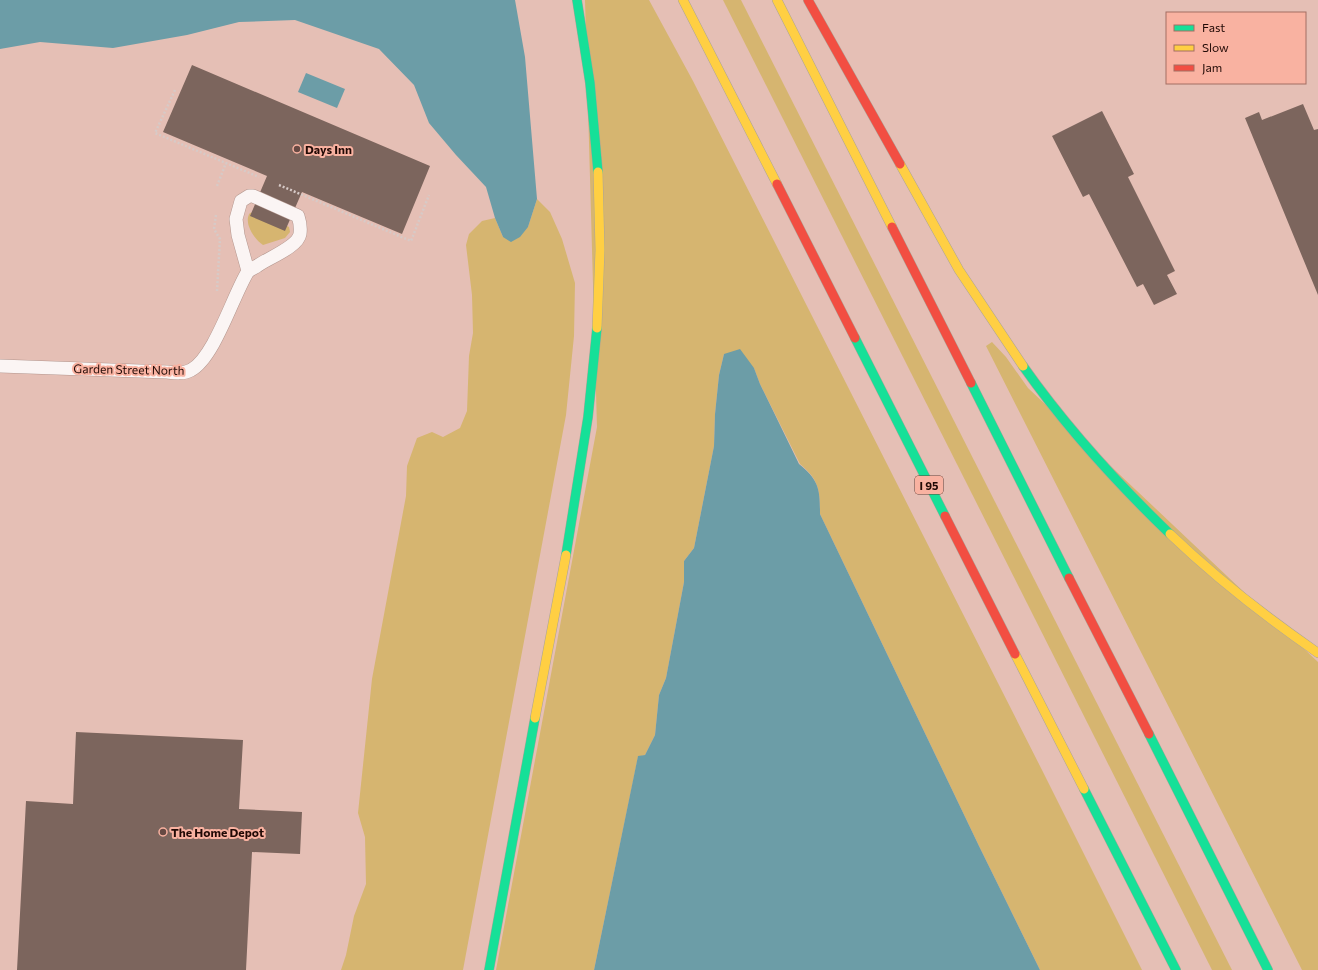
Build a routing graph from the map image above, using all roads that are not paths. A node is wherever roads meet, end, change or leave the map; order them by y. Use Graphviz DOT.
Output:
graph roads {
  1 [pos="577,0"];
  2 [pos="683,0"];
  3 [pos="777,0"];
  4 [pos="808,0"];
  5 [pos="248,271"];
  6 [pos="0,366"];
  7 [pos="1318,653"];
  8 [pos="489,970"];
  9 [pos="1176,970"];
  10 [pos="1268,970"];
  1 -- 8 [label="highway"];
  2 -- 9 [label="highway, I 95"];
  3 -- 10 [label="highway"];
  4 -- 7 [label="highway"];
  5 -- 5 [label="lane"];
  5 -- 6 [label="lane, Garden Street North"];
}
